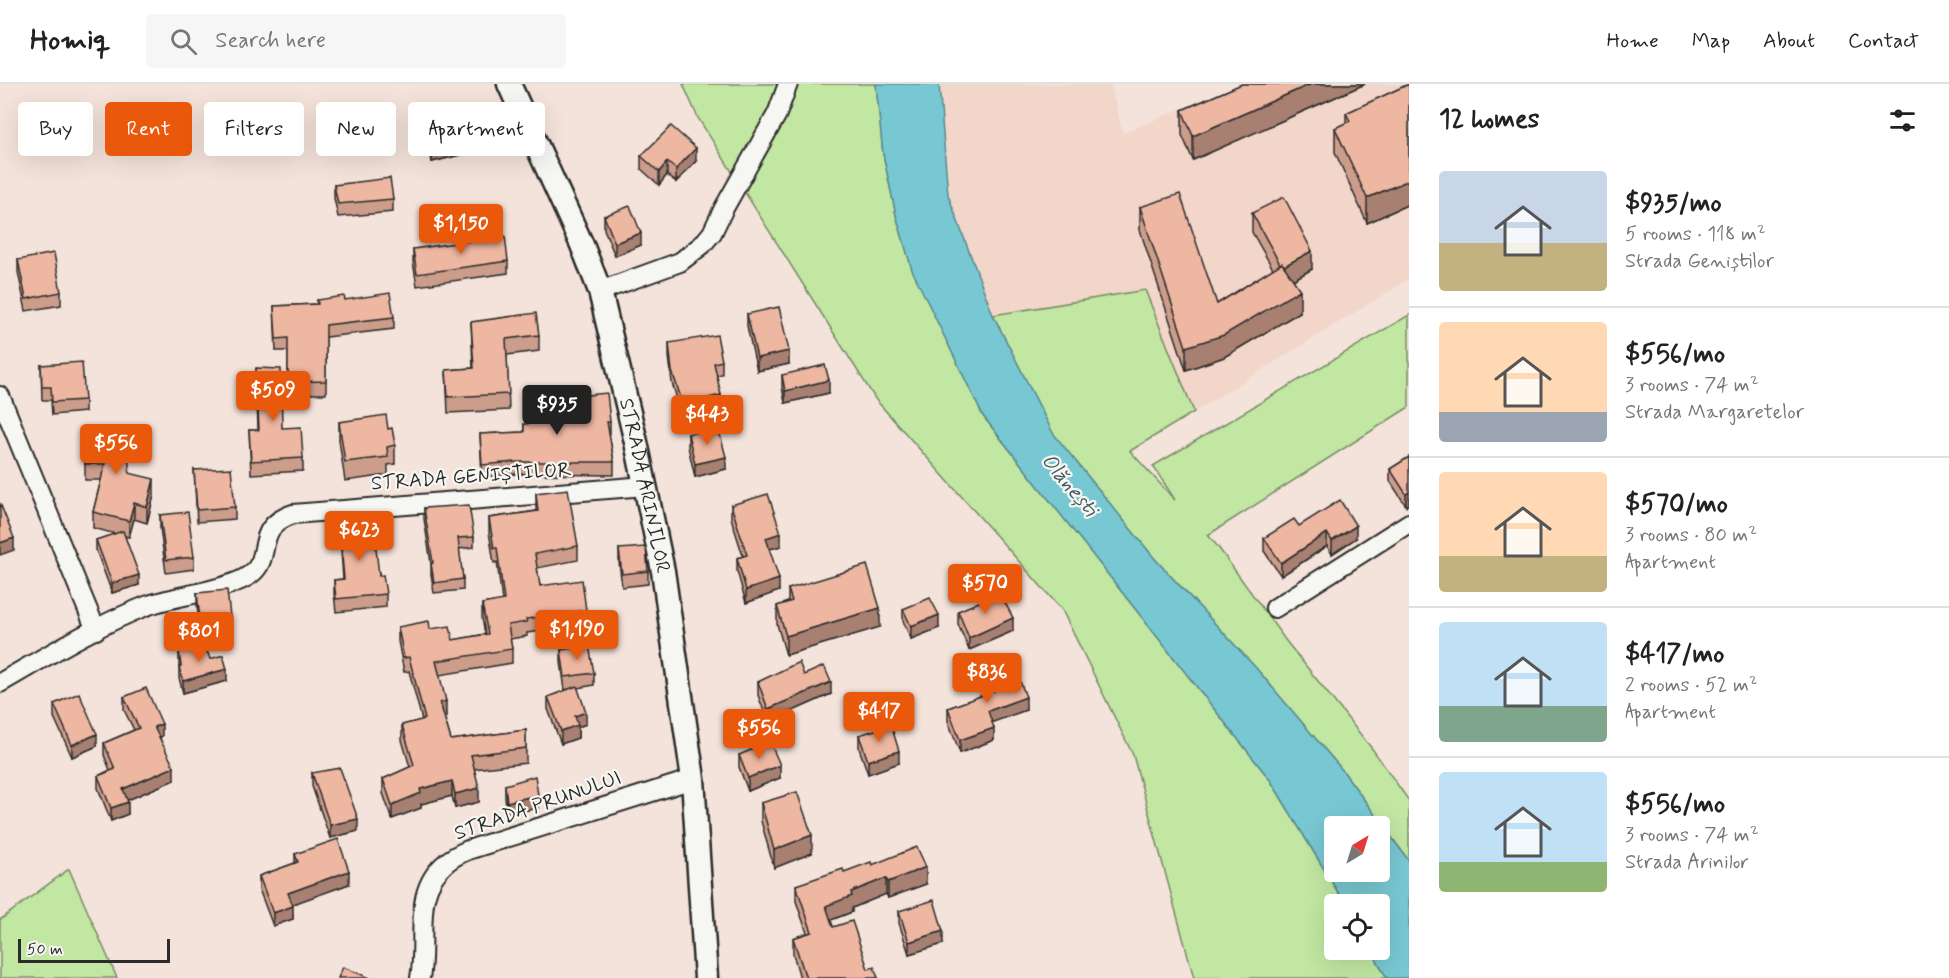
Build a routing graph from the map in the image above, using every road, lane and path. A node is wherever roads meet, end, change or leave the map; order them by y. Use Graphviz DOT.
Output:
graph roads {
  1 [pos="509,84"];
  2 [pos="788,84"];
  3 [pos="600,291"];
  4 [pos="0,396"];
  5 [pos="646,486"];
  6 [pos="1409,523"];
  7 [pos="1275,608"];
  8 [pos="96,630"];
  9 [pos="0,683"];
  10 [pos="693,779"];
  11 [pos="420,978"];
  12 [pos="706,978"];
  1 -- 3 [label="street, STRADA ARINILOR"];
  2 -- 3 [label="street"];
  3 -- 5 [label="street, STRADA ARINILOR"];
  4 -- 8 [label="street"];
  5 -- 8 [label="street, STRADA GENIȘTILOR"];
  5 -- 10 [label="street, STRADA ARINILOR"];
  6 -- 7 [label="street"];
  8 -- 9 [label="street, STRADA GENIȘTILOR"];
  10 -- 11 [label="street, STRADA PRUNULUI"];
  10 -- 12 [label="street, STRADA ARINILOR"];
}
